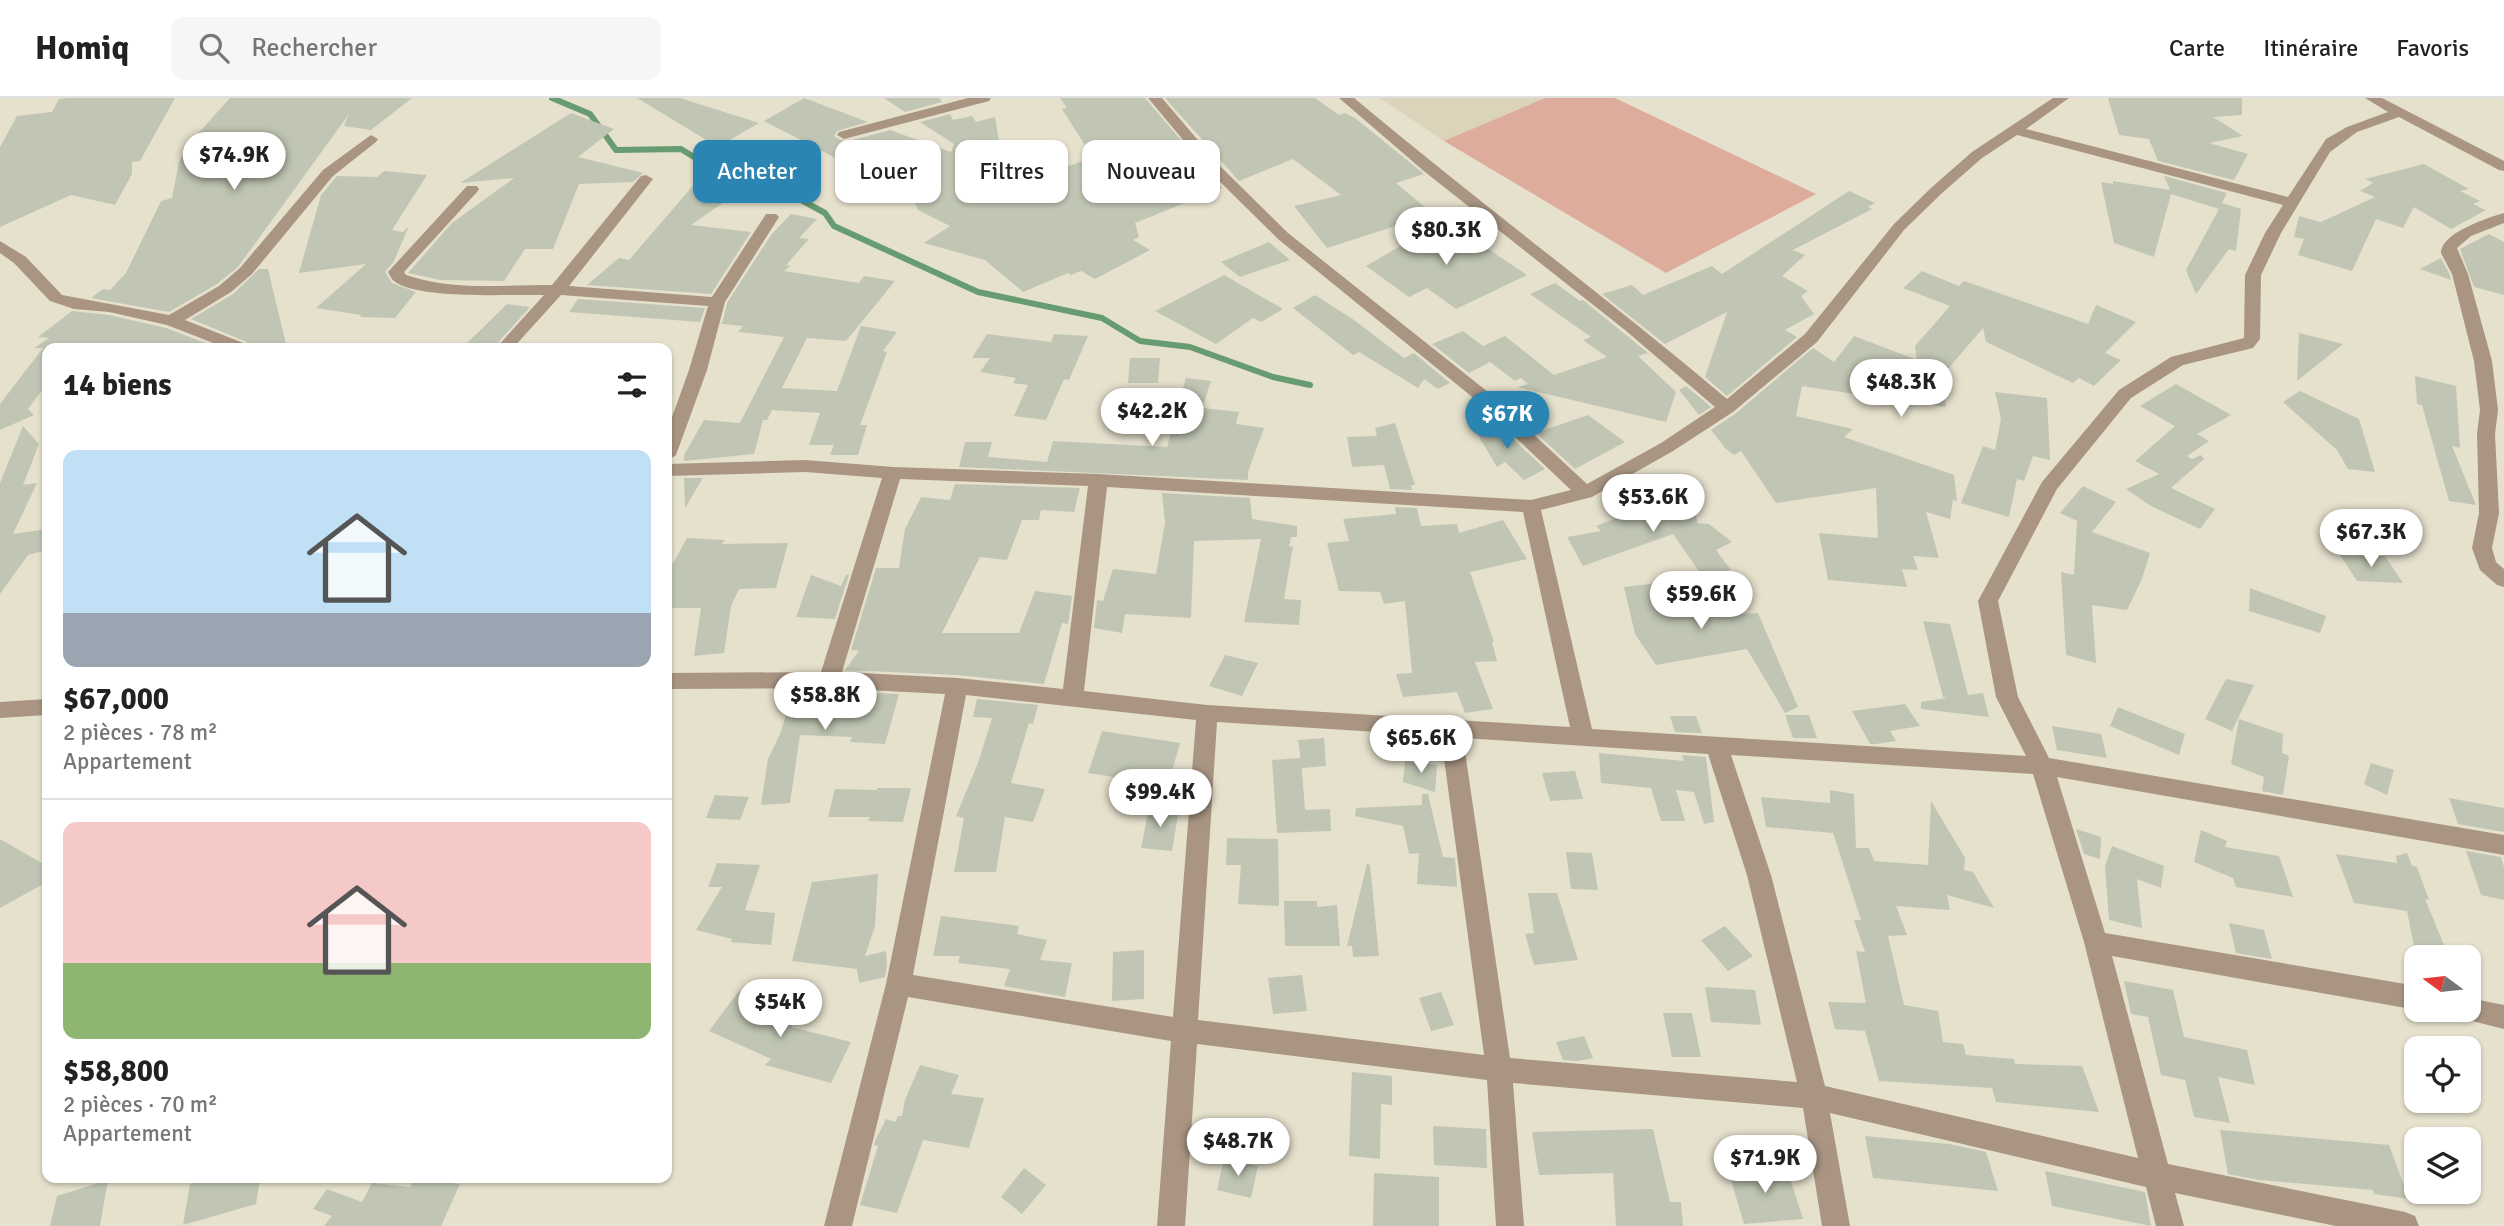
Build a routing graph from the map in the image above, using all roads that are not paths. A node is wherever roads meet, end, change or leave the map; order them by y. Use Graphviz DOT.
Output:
graph roads {
  1 [pos="984,98"];
  2 [pos="1154,98"];
  3 [pos="1346,98"];
  4 [pos="2062,98"];
  5 [pos="2372,98"];
  6 [pos="2398,113"];
  7 [pos="2015,130"];
  8 [pos="844,135"];
  9 [pos="371,139"];
  10 [pos="2504,167"];
  11 [pos="646,179"];
  12 [pos="472,189"];
  13 [pos="2293,202"];
  14 [pos="771,217"];
  15 [pos="2504,218"];
  16 [pos="0,246"];
  17 [pos="20,260"];
  18 [pos="0,268"];
  19 [pos="558,290"];
  20 [pos="717,302"];
  21 [pos="172,321"];
  22 [pos="227,343"];
  23 [pos="508,343"];
  24 [pos="1727,408"];
  25 [pos="2497,412"];
  26 [pos="672,441"];
  27 [pos="672,470"];
  28 [pos="893,473"];
  29 [pos="1098,480"];
  30 [pos="1585,493"];
  31 [pos="1531,506"];
  32 [pos="2504,580"];
  33 [pos="829,680"];
  34 [pos="672,681"];
  35 [pos="957,687"];
  36 [pos="1073,698"];
  37 [pos="42,707"];
  38 [pos="0,710"];
  39 [pos="1207,713"];
  40 [pos="1451,729"];
  41 [pos="1583,737"];
  42 [pos="1717,746"];
  43 [pos="2042,766"];
  44 [pos="2504,845"];
  45 [pos="2095,942"];
  46 [pos="899,984"];
  47 [pos="2404,996"];
  48 [pos="2482,1013"];
  49 [pos="2504,1017"];
  50 [pos="1186,1031"];
  51 [pos="1499,1069"];
  52 [pos="1814,1096"];
  53 [pos="2154,1175"];
  54 [pos="838,1226"];
  55 [pos="1171,1226"];
  56 [pos="1510,1226"];
  57 [pos="1836,1226"];
  58 [pos="2170,1226"];
  59 [pos="2404,1226"];
  1 -- 8 [label="street"];
  2 -- 30 [label="street"];
  3 -- 24 [label="street"];
  4 -- 7 [label="street"];
  5 -- 6 [label="street"];
  6 -- 10 [label="street"];
  6 -- 13 [label="street"];
  7 -- 13 [label="street"];
  7 -- 24 [label="street"];
  9 -- 21 [label="street"];
  11 -- 19 [label="street"];
  12 -- 19 [label="street"];
  13 -- 43 [label="street"];
  14 -- 20 [label="street"];
  15 -- 25 [label="street"];
  16 -- 17 [label="street"];
  17 -- 18 [label="street"];
  17 -- 21 [label="street"];
  19 -- 20 [label="street"];
  19 -- 23 [label="street"];
  20 -- 26 [label="street"];
  21 -- 22 [label="street"];
  24 -- 30 [label="street"];
  25 -- 32 [label="street"];
  27 -- 28 [label="street"];
  28 -- 29 [label="street"];
  28 -- 33 [label="street"];
  29 -- 31 [label="street"];
  29 -- 36 [label="street"];
  30 -- 31 [label="street"];
  31 -- 41 [label="street"];
  33 -- 34 [label="street"];
  33 -- 35 [label="street"];
  35 -- 36 [label="street"];
  35 -- 46 [label="street"];
  36 -- 39 [label="street"];
  37 -- 38 [label="street"];
  39 -- 40 [label="street"];
  39 -- 50 [label="street"];
  40 -- 41 [label="street"];
  40 -- 51 [label="street"];
  41 -- 42 [label="street"];
  42 -- 43 [label="street"];
  42 -- 52 [label="street"];
  43 -- 44 [label="street"];
  43 -- 45 [label="street"];
  45 -- 47 [label="street"];
  45 -- 53 [label="street"];
  46 -- 50 [label="street"];
  46 -- 54 [label="street"];
  48 -- 49 [label="street"];
  50 -- 51 [label="street"];
  50 -- 55 [label="street"];
  51 -- 52 [label="street"];
  51 -- 56 [label="street"];
  52 -- 53 [label="street"];
  52 -- 57 [label="street"];
  53 -- 58 [label="street"];
  53 -- 59 [label="street"];
}
